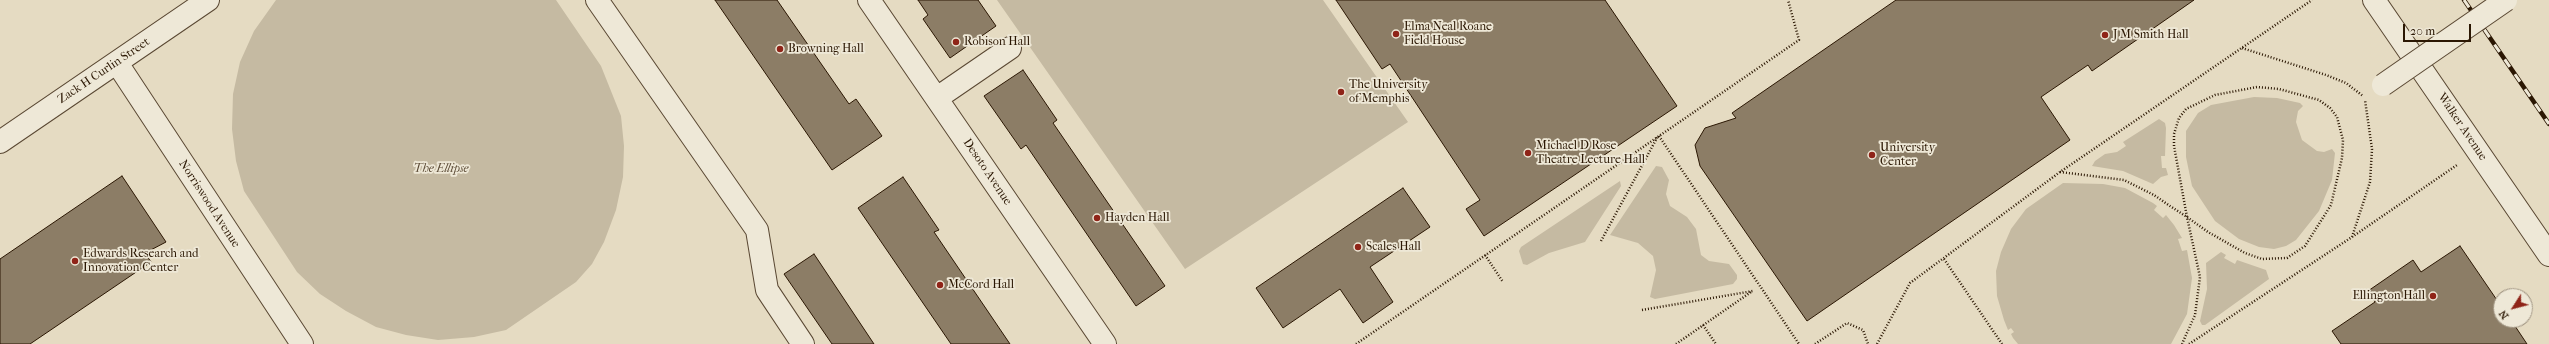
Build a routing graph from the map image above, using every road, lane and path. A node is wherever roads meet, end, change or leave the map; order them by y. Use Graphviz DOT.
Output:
graph roads {
  1 [pos="208,0"];
  2 [pos="596,0"];
  3 [pos="869,0"];
  4 [pos="1788,0"];
  5 [pos="2312,0"];
  6 [pos="2374,0"];
  7 [pos="2506,0"];
  8 [pos="1010,48"];
  9 [pos="2242,48"];
  10 [pos="117,63"];
  11 [pos="2383,85"];
  12 [pos="937,98"];
  13 [pos="1659,136"];
  14 [pos="0,142"];
  15 [pos="2457,165"];
  16 [pos="2060,172"];
  17 [pos="2187,218"];
  18 [pos="2352,238"];
  19 [pos="1600,241"];
  20 [pos="1485,255"];
  21 [pos="2549,255"];
  22 [pos="1944,259"];
  23 [pos="1503,282"];
  24 [pos="1642,310"];
  25 [pos="1703,325"];
  26 [pos="302,344"];
  27 [pos="803,344"];
  28 [pos="1105,344"];
  29 [pos="1356,344"];
  30 [pos="1676,344"];
  31 [pos="1716,344"];
  32 [pos="1799,344"];
  33 [pos="1815,344"];
  34 [pos="1868,344"];
  35 [pos="1877,344"];
  36 [pos="2002,344"];
  37 [pos="2182,344"];
  38 [pos="2189,344"];
  1 -- 10 [label="street, Zack H Curlin Street"];
  2 -- 27 [label="street"];
  3 -- 12 [label="street, Desoto Avenue"];
  4 -- 13 [label="path"];
  5 -- 9 [label="path"];
  6 -- 21 [label="street, Walker Avenue"];
  7 -- 11 [label="street, bridge"];
  8 -- 12 [label="street"];
  9 -- 16 [label="path"];
  9 -- 18 [label="path"];
  10 -- 14 [label="street, Zack H Curlin Street"];
  10 -- 26 [label="street, Norriswood Avenue"];
  12 -- 28 [label="street, Desoto Avenue"];
  13 -- 19 [label="path"];
  13 -- 20 [label="path"];
  13 -- 32 [label="path"];
  15 -- 18 [label="path"];
  16 -- 17 [label="path"];
  16 -- 22 [label="path"];
  17 -- 17 [label="path"];
  17 -- 37 [label="path"];
  18 -- 38 [label="path"];
  20 -- 23 [label="path"];
  20 -- 29 [label="path"];
  22 -- 35 [label="path"];
  22 -- 36 [label="path"];
  24 -- 25 [label="path"];
  25 -- 30 [label="path"];
  25 -- 31 [label="path"];
  33 -- 34 [label="path"];
}
